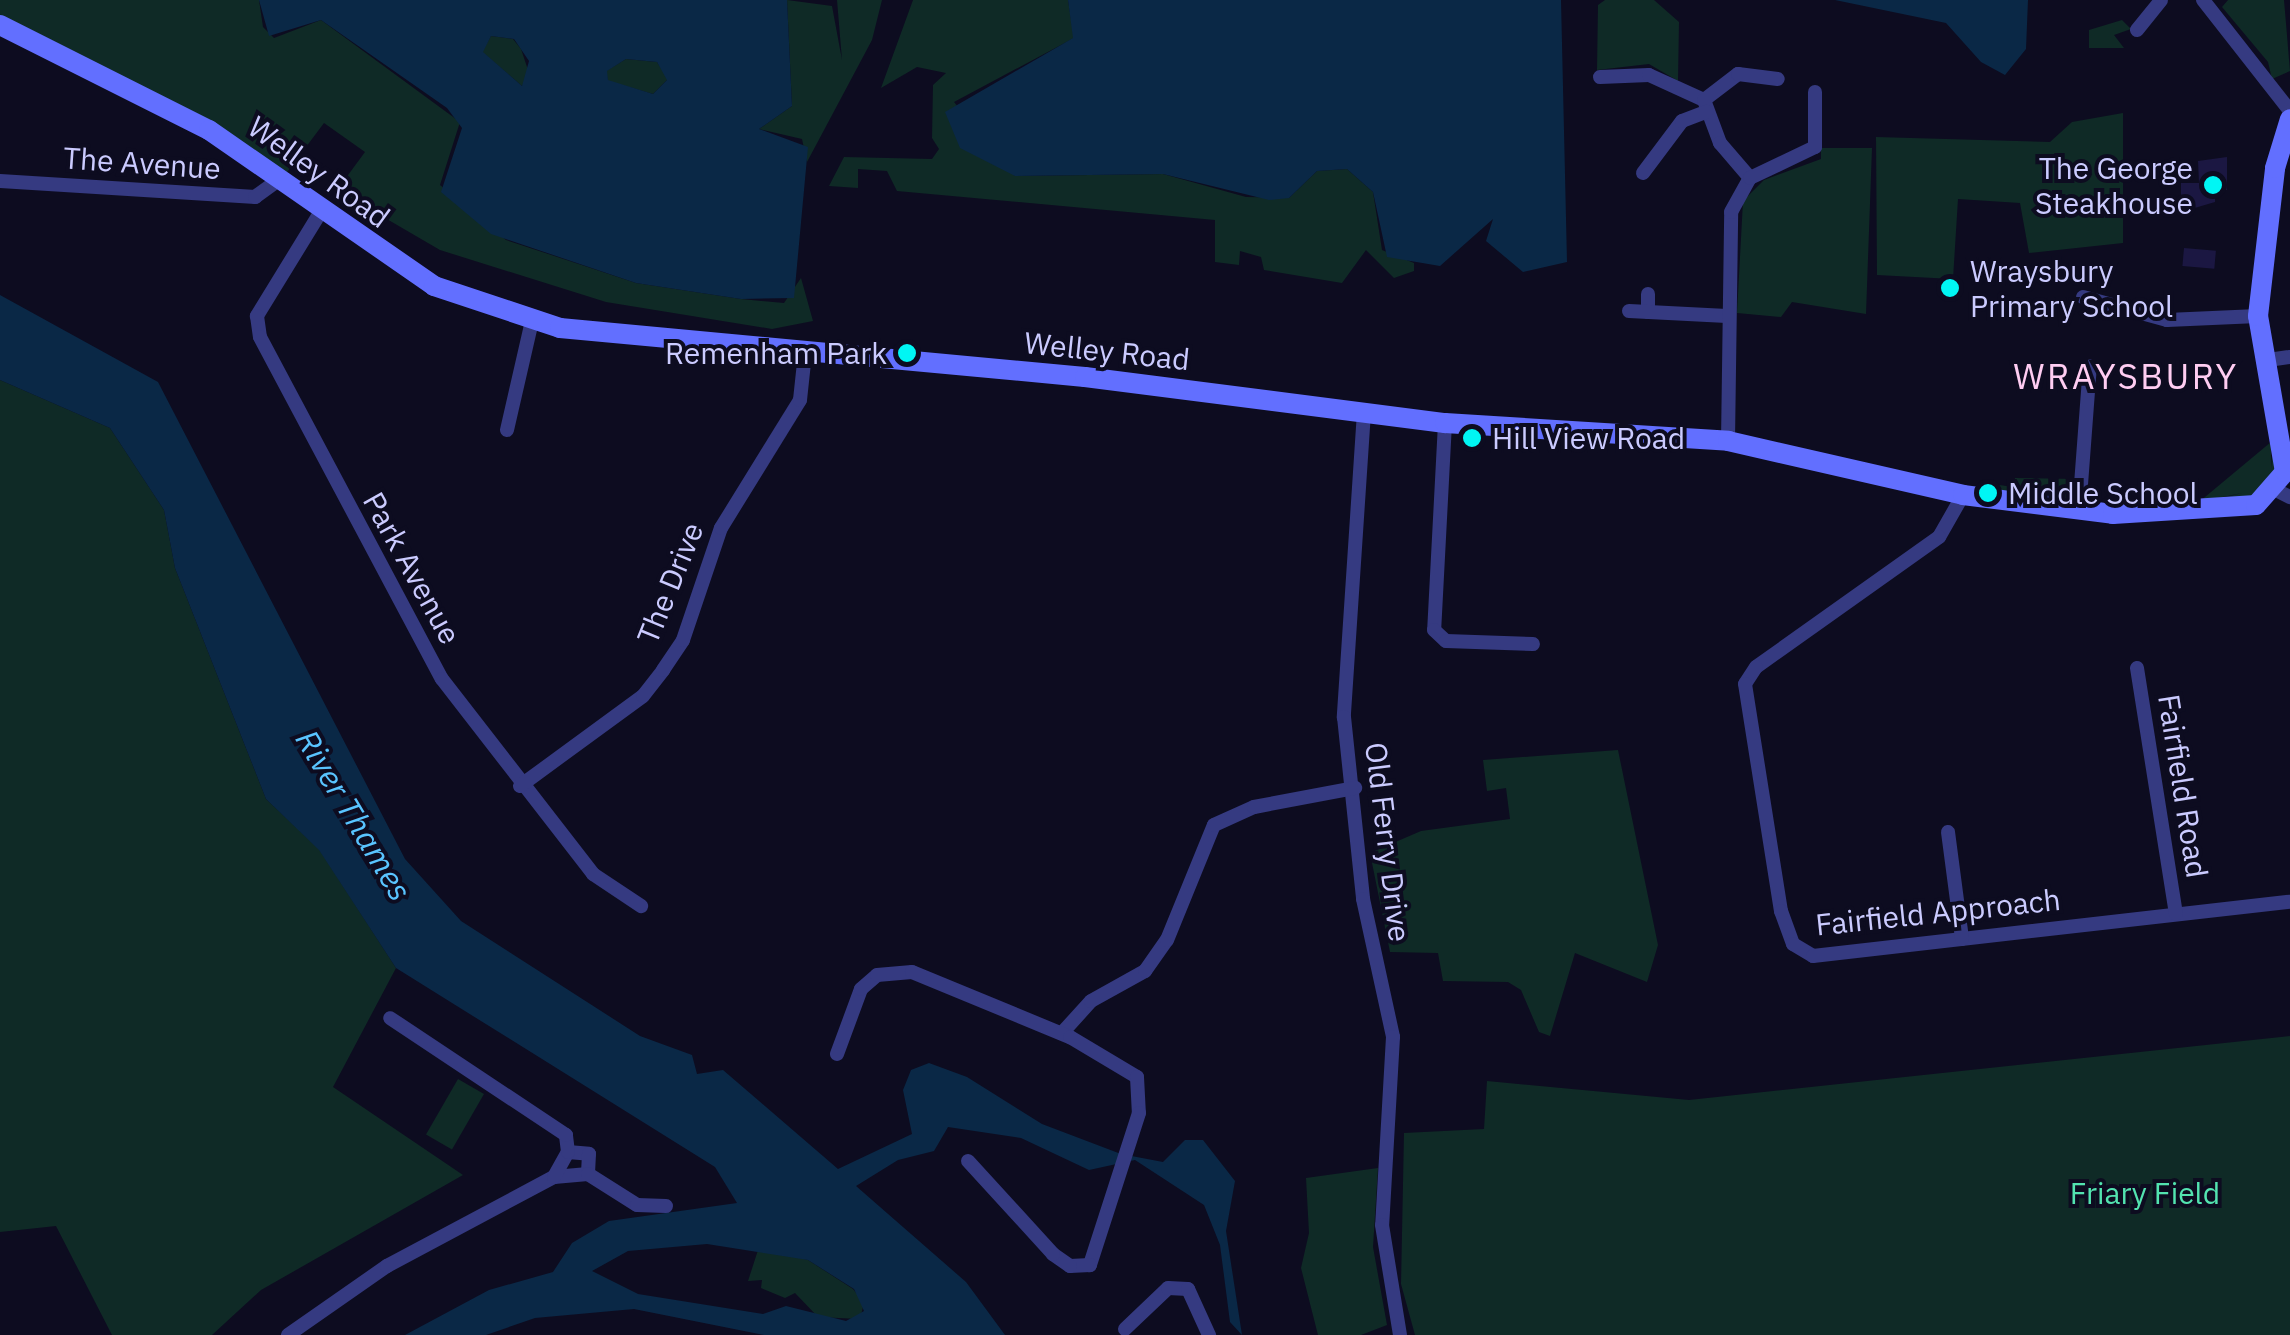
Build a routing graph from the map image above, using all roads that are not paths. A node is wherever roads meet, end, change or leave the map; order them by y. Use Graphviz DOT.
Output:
graph roads {
  1 [pos="2161,0"];
  2 [pos="2203,0"];
  3 [pos="0,26"];
  4 [pos="2137,30"];
  5 [pos="1600,77"];
  6 [pos="1778,78"];
  7 [pos="1815,92"];
  8 [pos="1705,106"];
  9 [pos="2290,111"];
  10 [pos="2290,119"];
  11 [pos="1642,173"];
  12 [pos="1750,178"];
  13 [pos="0,181"];
  14 [pos="276,182"];
  15 [pos="320,213"];
  16 [pos="1648,294"];
  17 [pos="2082,297"];
  18 [pos="1629,311"];
  19 [pos="1648,312"];
  20 [pos="1727,316"];
  21 [pos="2258,316"];
  22 [pos="532,321"];
  23 [pos="805,353"];
  24 [pos="2290,356"];
  25 [pos="2268,360"];
  26 [pos="2090,366"];
  27 [pos="1364,412"];
  28 [pos="1445,423"];
  29 [pos="506,430"];
  30 [pos="1728,441"];
  31 [pos="2283,494"];
  32 [pos="1963,495"];
  33 [pos="2079,511"];
  34 [pos="1533,644"];
  35 [pos="2137,668"];
  36 [pos="520,786"];
  37 [pos="1355,788"];
  38 [pos="1948,832"];
  39 [pos="2290,902"];
  40 [pos="641,906"];
  41 [pos="2176,914"];
  42 [pos="1962,938"];
  43 [pos="390,1018"];
  44 [pos="1062,1033"];
  45 [pos="836,1054"];
  46 [pos="568,1152"];
  47 [pos="968,1161"];
  48 [pos="588,1174"];
  49 [pos="554,1177"];
  50 [pos="666,1206"];
  51 [pos="1125,1329"];
  52 [pos="288,1335"];
  53 [pos="1209,1335"];
  54 [pos="1400,1335"];
  1 -- 4 [label="street"];
  2 -- 9 [label="street"];
  3 -- 14 [label="main road, Welley Road"];
  5 -- 8 [label="street"];
  6 -- 8 [label="street"];
  7 -- 12 [label="street"];
  8 -- 11 [label="street"];
  8 -- 12 [label="street"];
  10 -- 21 [label="main road"];
  12 -- 20 [label="street"];
  13 -- 14 [label="street, The Avenue"];
  14 -- 15 [label="main road, Welley Road"];
  15 -- 22 [label="main road, Welley Road"];
  15 -- 36 [label="street, Park Avenue"];
  16 -- 19 [label="street"];
  17 -- 21 [label="street"];
  18 -- 19 [label="street"];
  19 -- 20 [label="street"];
  20 -- 30 [label="street"];
  21 -- 25 [label="main road"];
  22 -- 23 [label="main road, Welley Road"];
  22 -- 29 [label="street"];
  23 -- 27 [label="main road, Welley Road"];
  23 -- 36 [label="street, The Drive"];
  24 -- 25 [label="street"];
  25 -- 31 [label="main road"];
  26 -- 33 [label="street"];
  27 -- 28 [label="main road, Welley Road"];
  27 -- 37 [label="street, Old Ferry Drive"];
  28 -- 30 [label="main road, Welley Road"];
  28 -- 34 [label="street"];
  30 -- 32 [label="main road, Welley Road"];
  31 -- 33 [label="main road, Welley Road"];
  32 -- 33 [label="main road, Welley Road"];
  32 -- 42 [label="street, Fairfield Approach"];
  35 -- 41 [label="street, Fairfield Road"];
  36 -- 40 [label="street, Park Avenue"];
  37 -- 44 [label="street"];
  37 -- 54 [label="street, Old Ferry Drive"];
  38 -- 42 [label="street"];
  39 -- 41 [label="street, Fairfield Approach"];
  41 -- 42 [label="street, Fairfield Approach"];
  43 -- 46 [label="street"];
  44 -- 45 [label="street"];
  44 -- 47 [label="street"];
  46 -- 48 [label="street"];
  46 -- 49 [label="street"];
  48 -- 49 [label="street"];
  48 -- 50 [label="street"];
  49 -- 52 [label="street"];
  51 -- 53 [label="street"];
}
